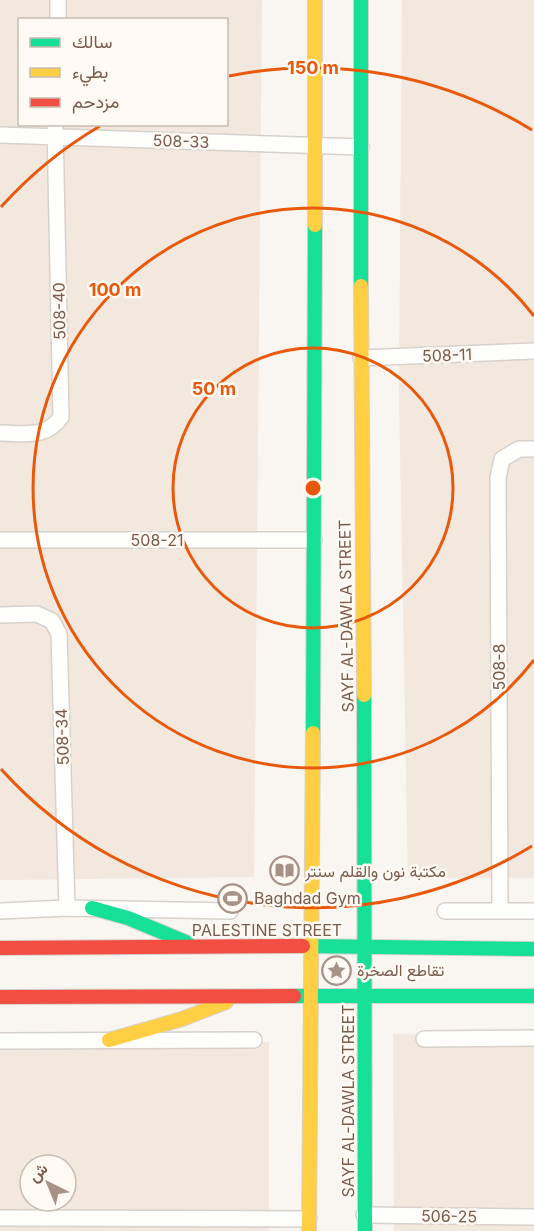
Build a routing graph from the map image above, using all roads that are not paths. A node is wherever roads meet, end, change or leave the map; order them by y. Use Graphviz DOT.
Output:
graph roads {
  1 [pos="58,0"];
  2 [pos="315,0"];
  3 [pos="362,0"];
  4 [pos="58,18"];
  5 [pos="55,131"];
  6 [pos="0,135"];
  7 [pos="315,146"];
  8 [pos="361,147"];
  9 [pos="534,351"];
  10 [pos="361,358"];
  11 [pos="0,433"];
  12 [pos="534,449"];
  13 [pos="0,540"];
  14 [pos="314,540"];
  15 [pos="0,615"];
  16 [pos="67,908"];
  17 [pos="92,908"];
  18 [pos="0,911"];
  19 [pos="230,911"];
  20 [pos="445,911"];
  21 [pos="500,911"];
  22 [pos="534,911"];
  23 [pos="366,946"];
  24 [pos="196,947"];
  25 [pos="311,947"];
  26 [pos="0,948"];
  27 [pos="534,949"];
  28 [pos="311,996"];
  29 [pos="364,996"];
  30 [pos="534,996"];
  31 [pos="0,997"];
  32 [pos="238,997"];
  33 [pos="534,1038"];
  34 [pos="424,1039"];
  35 [pos="109,1040"];
  36 [pos="254,1040"];
  37 [pos="0,1041"];
  38 [pos="364,1215"];
  39 [pos="534,1217"];
  40 [pos="0,1218"];
  41 [pos="119,1225"];
  42 [pos="309,1225"];
  43 [pos="364,1231"];
  1 -- 4 [label="street"];
  2 -- 7 [label="street, SAYF AL-DAWLA STREET"];
  3 -- 8 [label="street, SAYF AL-DAWLA STREET"];
  5 -- 6 [label="street, 508-33"];
  5 -- 7 [label="street, 508-33"];
  5 -- 11 [label="street, 508-40"];
  7 -- 8 [label="street, 508-33"];
  7 -- 14 [label="street, SAYF AL-DAWLA STREET"];
  8 -- 10 [label="street, SAYF AL-DAWLA STREET"];
  9 -- 10 [label="street, 508-11"];
  10 -- 23 [label="street, SAYF AL-DAWLA STREET"];
  12 -- 21 [label="street, 508-8"];
  13 -- 14 [label="street, 508-21"];
  14 -- 25 [label="street, SAYF AL-DAWLA STREET"];
  15 -- 16 [label="street, 508-34"];
  16 -- 17 [label="street"];
  16 -- 18 [label="street"];
  17 -- 19 [label="street"];
  17 -- 24 [label="street"];
  20 -- 21 [label="street"];
  21 -- 22 [label="street"];
  23 -- 25 [label="street, PALESTINE STREET"];
  23 -- 27 [label="street, PALESTINE STREET"];
  23 -- 29 [label="street, SAYF AL-DAWLA STREET"];
  24 -- 25 [label="street, PALESTINE STREET"];
  24 -- 26 [label="street, PALESTINE STREET"];
  25 -- 28 [label="street, SAYF AL-DAWLA STREET"];
  28 -- 29 [label="street"];
  28 -- 32 [label="street"];
  28 -- 42 [label="street, SAYF AL-DAWLA STREET"];
  29 -- 30 [label="street"];
  29 -- 38 [label="street, SAYF AL-DAWLA STREET"];
  31 -- 32 [label="street"];
  32 -- 35 [label="street"];
  33 -- 34 [label="street"];
  35 -- 36 [label="street"];
  35 -- 37 [label="street"];
  38 -- 39 [label="street, 506-25"];
  38 -- 43 [label="street, SAYF AL-DAWLA STREET"];
  40 -- 41 [label="street"];
  41 -- 42 [label="street"];
}
